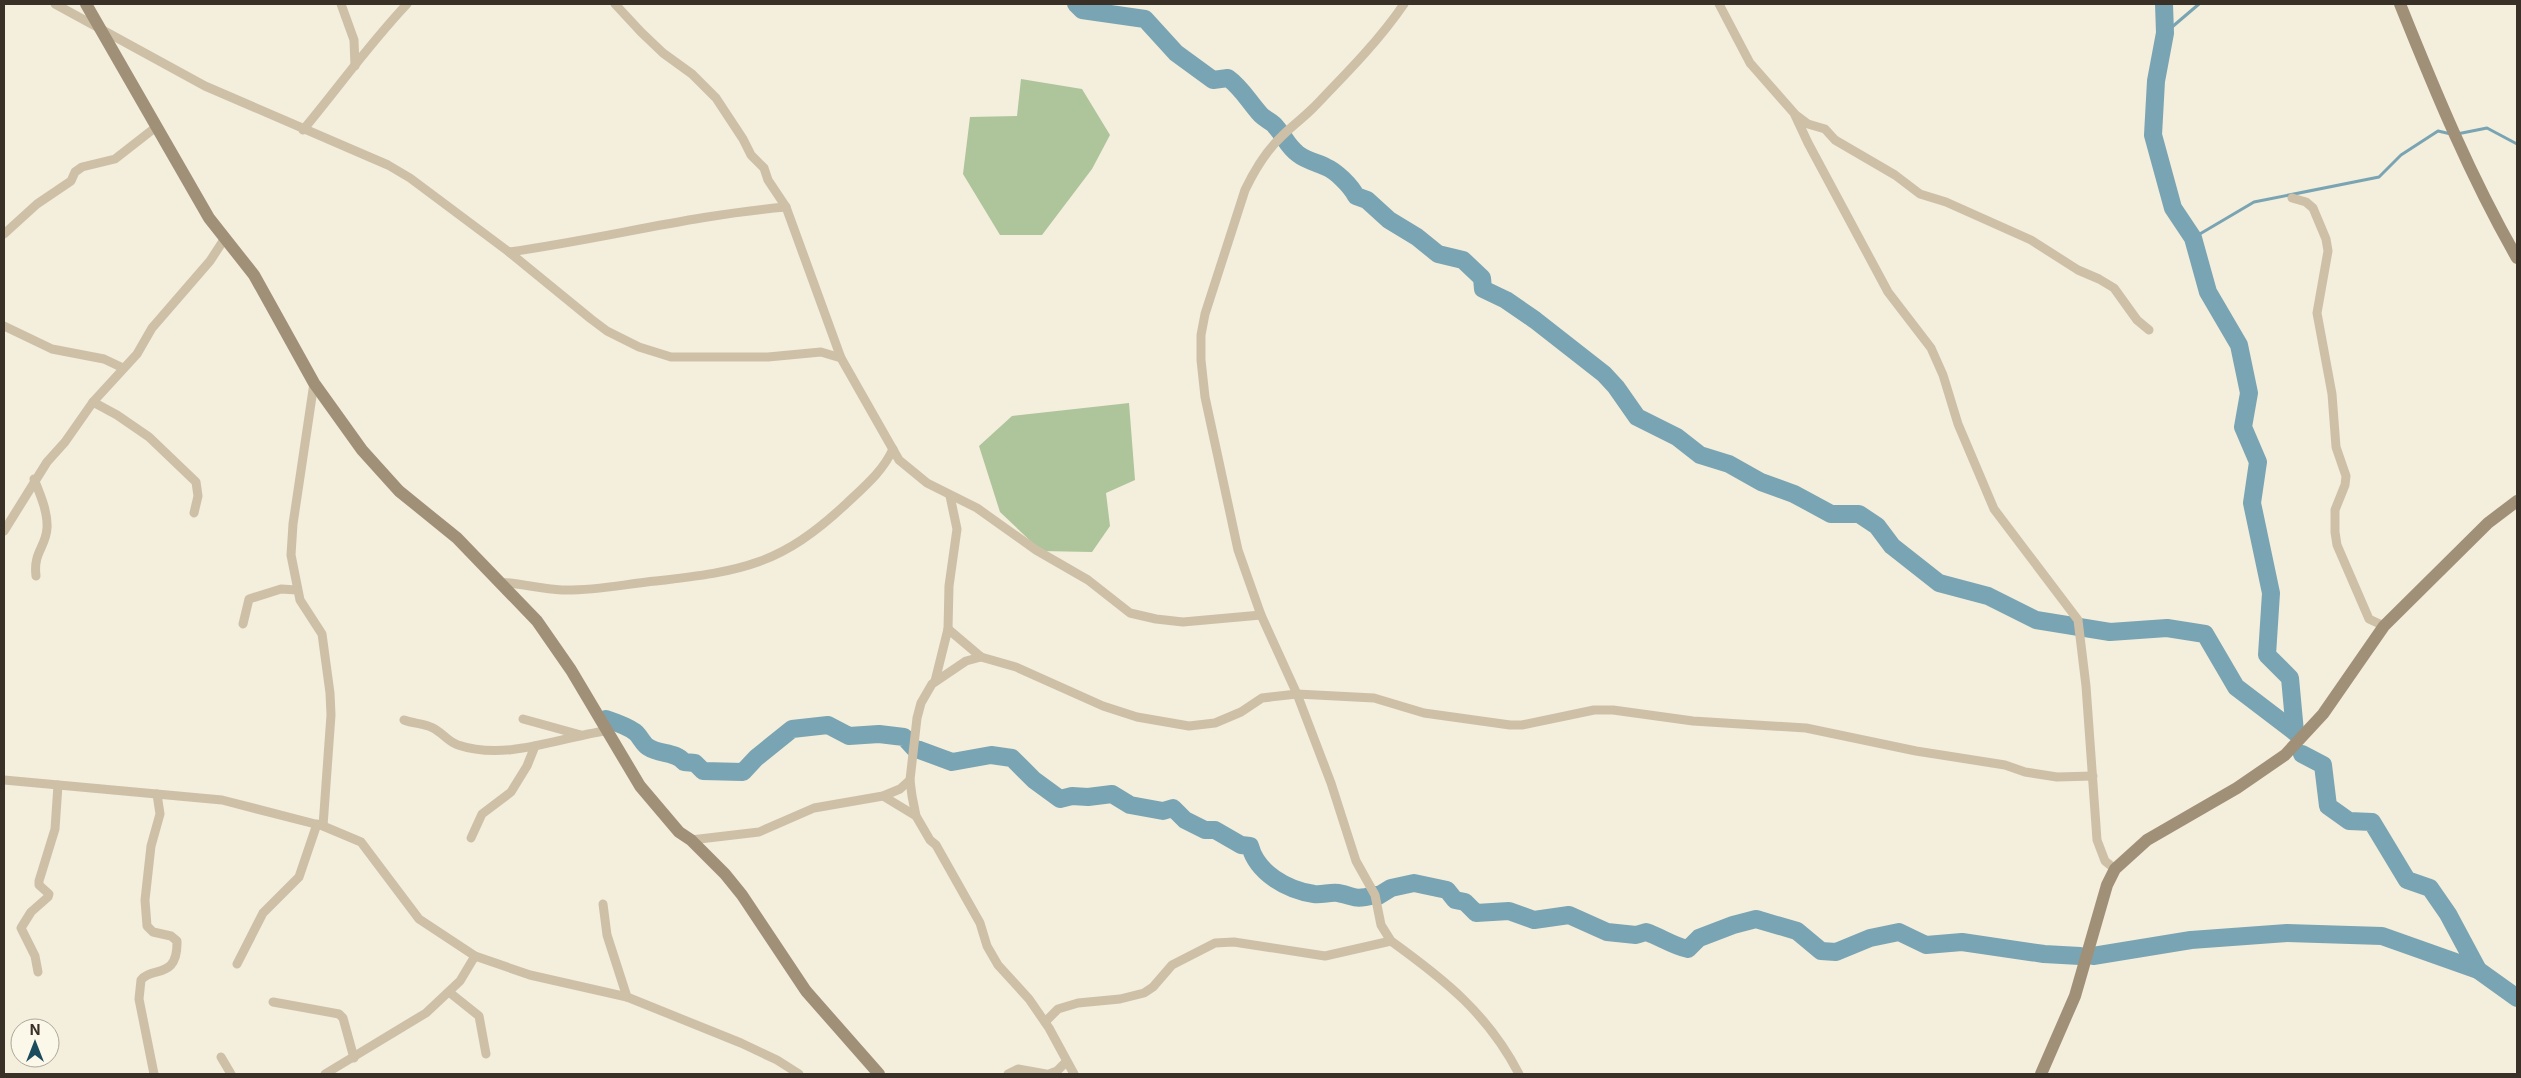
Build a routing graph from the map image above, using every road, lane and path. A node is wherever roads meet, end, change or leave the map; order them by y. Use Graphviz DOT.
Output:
graph roads {
  1 [pos="55,4"];
  2 [pos="86,4"];
  3 [pos="340,4"];
  4 [pos="407,4"];
  5 [pos="615,4"];
  6 [pos="1404,4"];
  7 [pos="1719,4"];
  8 [pos="2400,4"];
  9 [pos="99,26"];
  10 [pos="356,66"];
  11 [pos="1794,113"];
  12 [pos="156,127"];
  13 [pos="302,130"];
  14 [pos="2292,198"];
  15 [pos="786,207"];
  16 [pos="4,234"];
  17 [pos="225,238"];
  18 [pos="508,252"];
  19 [pos="2517,258"];
  20 [pos="4,326"];
  21 [pos="2149,330"];
  22 [pos="841,358"];
  23 [pos="123,368"];
  24 [pos="314,383"];
  25 [pos="93,402"];
  26 [pos="893,449"];
  27 [pos="34,479"];
  28 [pos="950,496"];
  29 [pos="2517,501"];
  30 [pos="194,513"];
  31 [pos="4,532"];
  32 [pos="36,576"];
  33 [pos="498,582"];
  34 [pos="297,590"];
  35 [pos="1261,615"];
  36 [pos="244,624"];
  37 [pos="2384,626"];
  38 [pos="948,628"];
  39 [pos="981,657"];
  40 [pos="935,681"];
  41 [pos="1297,694"];
  42 [pos="404,720"];
  43 [pos="523,720"];
  44 [pos="605,731"];
  45 [pos="582,735"];
  46 [pos="535,746"];
  47 [pos="2093,776"];
  48 [pos="4,780"];
  49 [pos="910,780"];
  50 [pos="58,785"];
  51 [pos="157,794"];
  52 [pos="883,796"];
  53 [pos="916,816"];
  54 [pos="320,825"];
  55 [pos="471,838"];
  56 [pos="691,840"];
  57 [pos="2115,869"];
  58 [pos="603,904"];
  59 [pos="1391,941"];
  60 [pos="475,956"];
  61 [pos="236,964"];
  62 [pos="38,972"];
  63 [pos="449,992"];
  64 [pos="627,997"];
  65 [pos="274,1002"];
  66 [pos="1045,1022"];
  67 [pos="486,1054"];
  68 [pos="222,1057"];
  69 [pos="354,1058"];
  70 [pos="1066,1062"];
  71 [pos="154,1074"];
  72 [pos="231,1074"];
  73 [pos="325,1074"];
  74 [pos="795,1074"];
  75 [pos="879,1074"];
  76 [pos="1008,1074"];
  77 [pos="1048,1074"];
  78 [pos="1074,1074"];
  79 [pos="1519,1074"];
  80 [pos="2041,1074"];
  1 -- 9 [label="street"];
  2 -- 9 [label="street"];
  3 -- 10 [label="street"];
  4 -- 10 [label="street"];
  5 -- 15 [label="street"];
  6 -- 35 [label="street"];
  7 -- 11 [label="street"];
  8 -- 19 [label="street"];
  9 -- 12 [label="street"];
  9 -- 13 [label="street"];
  10 -- 13 [label="street"];
  11 -- 21 [label="street"];
  11 -- 47 [label="street"];
  12 -- 16 [label="street"];
  12 -- 17 [label="street"];
  13 -- 18 [label="street"];
  14 -- 37 [label="street"];
  15 -- 18 [label="street"];
  15 -- 22 [label="street"];
  17 -- 23 [label="street"];
  17 -- 24 [label="street"];
  18 -- 22 [label="street"];
  20 -- 23 [label="street"];
  22 -- 26 [label="street"];
  23 -- 25 [label="street"];
  24 -- 33 [label="street"];
  24 -- 34 [label="street"];
  25 -- 27 [label="street"];
  25 -- 30 [label="street"];
  26 -- 28 [label="street"];
  26 -- 33 [label="street"];
  27 -- 31 [label="street"];
  27 -- 32 [label="street"];
  28 -- 35 [label="street"];
  28 -- 38 [label="street"];
  29 -- 37 [label="street"];
  33 -- 44 [label="street"];
  34 -- 36 [label="street"];
  34 -- 54 [label="street"];
  35 -- 41 [label="street"];
  37 -- 57 [label="street"];
  38 -- 39 [label="street"];
  38 -- 40 [label="street"];
  39 -- 40 [label="street"];
  39 -- 41 [label="street"];
  40 -- 49 [label="street"];
  41 -- 47 [label="street"];
  41 -- 59 [label="street"];
  42 -- 46 [label="street"];
  43 -- 45 [label="street"];
  44 -- 45 [label="street"];
  44 -- 56 [label="street"];
  45 -- 46 [label="street"];
  46 -- 55 [label="street"];
  47 -- 57 [label="street"];
  48 -- 50 [label="street"];
  49 -- 52 [label="street"];
  49 -- 53 [label="street"];
  50 -- 51 [label="street"];
  50 -- 62 [label="street"];
  51 -- 54 [label="street"];
  51 -- 71 [label="street"];
  52 -- 53 [label="street"];
  52 -- 56 [label="street"];
  53 -- 66 [label="street"];
  54 -- 60 [label="street"];
  54 -- 61 [label="street"];
  56 -- 75 [label="street"];
  57 -- 80 [label="street"];
  58 -- 64 [label="street"];
  59 -- 66 [label="street"];
  59 -- 79 [label="street"];
  60 -- 63 [label="street"];
  60 -- 64 [label="street"];
  63 -- 67 [label="street"];
  63 -- 69 [label="street"];
  64 -- 74 [label="street"];
  65 -- 69 [label="street"];
  66 -- 70 [label="street"];
  68 -- 72 [label="street"];
  69 -- 73 [label="street"];
  70 -- 77 [label="street"];
  70 -- 78 [label="street"];
  76 -- 77 [label="street"];
}
